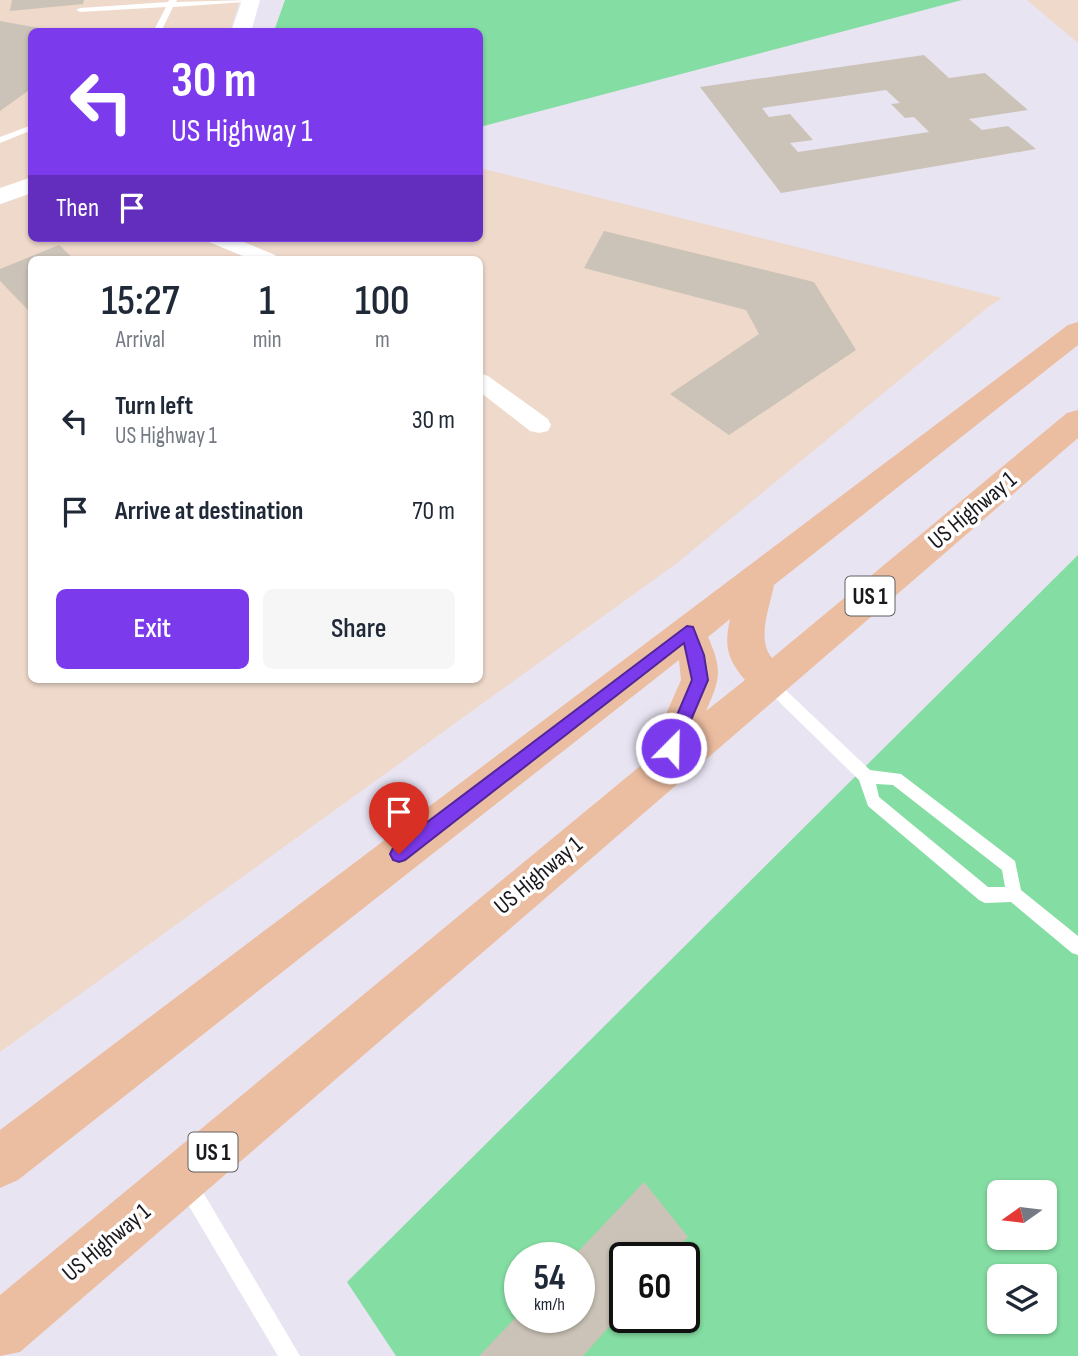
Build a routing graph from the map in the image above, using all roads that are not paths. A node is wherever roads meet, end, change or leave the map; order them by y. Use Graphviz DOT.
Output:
graph roads {
  1 [pos="245,0"];
  2 [pos="251,0"];
  3 [pos="172,1"];
  4 [pos="80,10"];
  5 [pos="159,28"];
  6 [pos="242,28"];
  7 [pos="28,129"];
  8 [pos="0,141"];
  9 [pos="28,186"];
  10 [pos="0,197"];
  11 [pos="226,242"];
  12 [pos="261,256"];
  13 [pos="1078,331"];
  14 [pos="483,383"];
  15 [pos="1078,421"];
  16 [pos="539,425"];
  17 [pos="758,577"];
  18 [pos="687,632"];
  19 [pos="768,681"];
  20 [pos="662,771"];
  21 [pos="866,776"];
  22 [pos="1014,894"];
  23 [pos="1078,947"];
  24 [pos="0,1162"];
  25 [pos="182,1177"];
  26 [pos="0,1332"];
  27 [pos="290,1356"];
  1 -- 3 [label="lane"];
  2 -- 6 [label="street"];
  3 -- 4 [label="lane"];
  3 -- 5 [label="lane"];
  7 -- 8 [label="lane"];
  9 -- 10 [label="street"];
  11 -- 12 [label="street"];
  13 -- 17 [label="main road"];
  14 -- 16 [label="street"];
  15 -- 19 [label="main road, US Highway 1 / US 1"];
  17 -- 18 [label="main road"];
  17 -- 19 [label="main road"];
  18 -- 20 [label="main road"];
  18 -- 24 [label="main road"];
  19 -- 20 [label="main road, US Highway 1 / US 1"];
  19 -- 21 [label="lane"];
  20 -- 25 [label="main road, US Highway 1 / US 1"];
  21 -- 22 [label="lane"];
  21 -- 22 [label="lane"];
  22 -- 23 [label="lane"];
  25 -- 26 [label="main road, US Highway 1 / US 1"];
  25 -- 27 [label="lane"];
}
